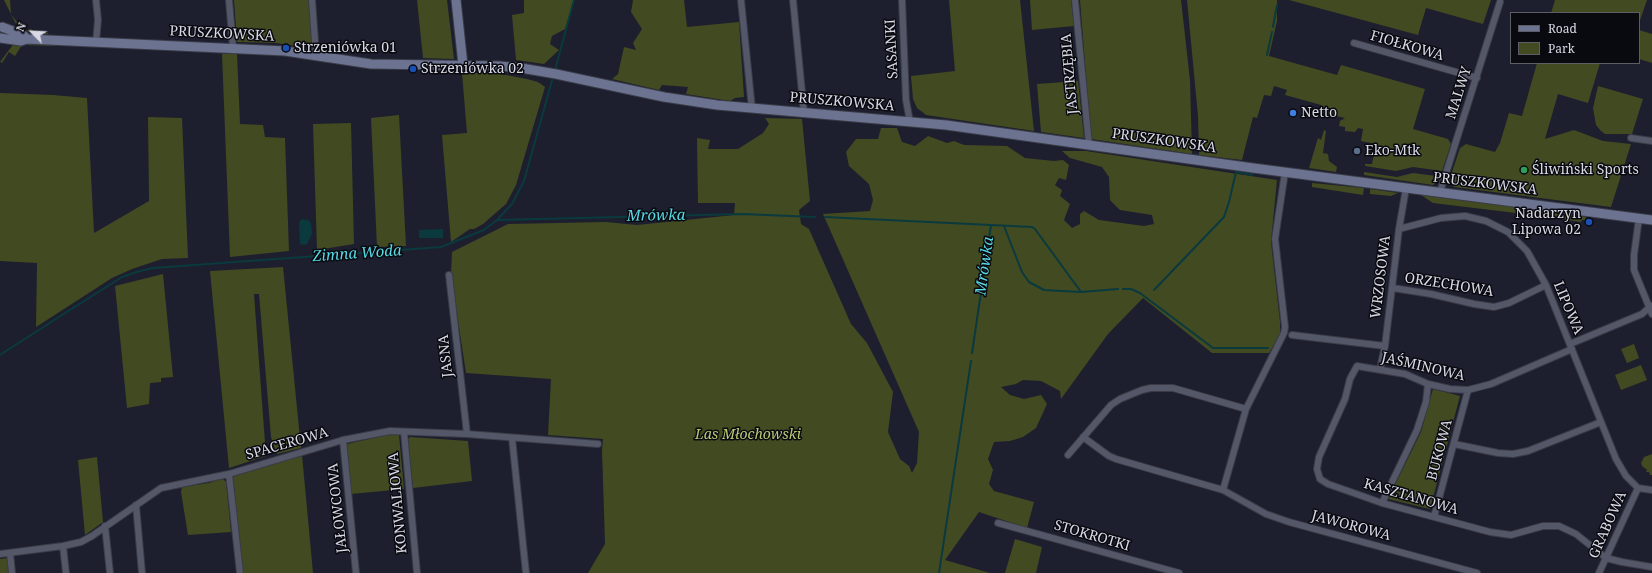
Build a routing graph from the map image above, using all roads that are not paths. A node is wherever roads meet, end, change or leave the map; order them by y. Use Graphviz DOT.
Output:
graph roads {
  1 [pos="96,0"];
  2 [pos="229,0"];
  3 [pos="312,0"];
  4 [pos="456,0"];
  5 [pos="741,0"];
  6 [pos="794,0"];
  7 [pos="902,0"];
  8 [pos="1075,0"];
  9 [pos="1500,2"];
  10 [pos="1,27"];
  11 [pos="0,38"];
  12 [pos="28,39"];
  13 [pos="96,42"];
  14 [pos="1354,43"];
  15 [pos="233,48"];
  16 [pos="316,55"];
  17 [pos="463,65"];
  18 [pos="1477,78"];
  19 [pos="752,109"];
  20 [pos="804,113"];
  21 [pos="910,122"];
  22 [pos="1631,138"];
  23 [pos="1652,141"];
  24 [pos="1089,145"];
  25 [pos="1285,172"];
  26 [pos="1406,188"];
  27 [pos="1440,192"];
  28 [pos="1639,218"];
  29 [pos="1652,220"];
  30 [pos="1399,229"];
  31 [pos="449,275"];
  32 [pos="1546,285"];
  33 [pos="1392,288"];
  34 [pos="1651,306"];
  35 [pos="1652,314"];
  36 [pos="1292,334"];
  37 [pos="1385,346"];
  38 [pos="1571,346"];
  39 [pos="1357,366"];
  40 [pos="1380,369"];
  41 [pos="1428,384"];
  42 [pos="1468,390"];
  43 [pos="1246,409"];
  44 [pos="1601,422"];
  45 [pos="404,432"];
  46 [pos="467,434"];
  47 [pos="1083,437"];
  48 [pos="512,438"];
  49 [pos="343,440"];
  50 [pos="598,444"];
  51 [pos="1454,444"];
  52 [pos="1068,455"];
  53 [pos="229,474"];
  54 [pos="1638,488"];
  55 [pos="1223,490"];
  56 [pos="1652,490"];
  57 [pos="1382,503"];
  58 [pos="136,505"];
  59 [pos="1434,517"];
  60 [pos="998,523"];
  61 [pos="105,526"];
  62 [pos="63,546"];
  63 [pos="10,553"];
  64 [pos="0,554"];
  65 [pos="1606,558"];
  66 [pos="1652,567"];
  67 [pos="12,573"];
  68 [pos="66,573"];
  69 [pos="110,573"];
  70 [pos="142,573"];
  71 [pos="240,573"];
  72 [pos="356,573"];
  73 [pos="417,573"];
  74 [pos="526,573"];
  75 [pos="1179,573"];
  76 [pos="1477,573"];
  77 [pos="1599,573"];
  1 -- 13 [label="street"];
  2 -- 15 [label="street"];
  3 -- 16 [label="street"];
  4 -- 17 [label="street"];
  5 -- 19 [label="street"];
  6 -- 20 [label="street"];
  7 -- 21 [label="street, SASANKI"];
  8 -- 24 [label="street, JASTRZĘBIA"];
  9 -- 18 [label="street, MALWY"];
  10 -- 12 [label="street, PRUSZKOWSKA"];
  11 -- 12 [label="street, PRUSZKOWSKA"];
  12 -- 13 [label="street, PRUSZKOWSKA"];
  13 -- 15 [label="street, PRUSZKOWSKA"];
  14 -- 18 [label="street, FIOŁKOWA"];
  15 -- 16 [label="street, PRUSZKOWSKA"];
  16 -- 17 [label="street, PRUSZKOWSKA"];
  17 -- 19 [label="street, PRUSZKOWSKA"];
  18 -- 27 [label="street, MALWY"];
  19 -- 20 [label="street, PRUSZKOWSKA"];
  20 -- 21 [label="street, PRUSZKOWSKA"];
  21 -- 24 [label="street, PRUSZKOWSKA"];
  22 -- 23 [label="street"];
  24 -- 25 [label="street, PRUSZKOWSKA"];
  25 -- 26 [label="street, PRUSZKOWSKA"];
  25 -- 43 [label="street"];
  26 -- 27 [label="street, PRUSZKOWSKA"];
  26 -- 30 [label="street, WRZOSOWA"];
  27 -- 28 [label="street, PRUSZKOWSKA"];
  28 -- 29 [label="street, PRUSZKOWSKA"];
  28 -- 34 [label="street"];
  30 -- 32 [label="street, LIPOWA"];
  30 -- 33 [label="street, WRZOSOWA"];
  31 -- 46 [label="street, JASNA"];
  32 -- 33 [label="street, ORZECHOWA"];
  32 -- 38 [label="street, LIPOWA"];
  33 -- 37 [label="street, WRZOSOWA"];
  34 -- 35 [label="street"];
  34 -- 38 [label="street, JAŚMINOWA"];
  36 -- 37 [label="street"];
  37 -- 40 [label="street, WRZOSOWA"];
  38 -- 42 [label="street, JAŚMINOWA"];
  38 -- 44 [label="street, LIPOWA"];
  39 -- 40 [label="street, JAŚMINOWA"];
  39 -- 57 [label="street, KASZTANOWA"];
  40 -- 41 [label="street, JAŚMINOWA"];
  41 -- 42 [label="street, JAŚMINOWA"];
  41 -- 57 [label="street"];
  42 -- 51 [label="street, BUKOWA"];
  43 -- 47 [label="street"];
  43 -- 55 [label="street"];
  44 -- 51 [label="street"];
  44 -- 54 [label="street, LIPOWA"];
  45 -- 46 [label="street, SPACEROWA"];
  45 -- 49 [label="street, SPACEROWA"];
  45 -- 73 [label="street, KONWALIOWA"];
  46 -- 48 [label="street, SPACEROWA"];
  47 -- 52 [label="street"];
  47 -- 55 [label="street, JAWOROWA"];
  48 -- 50 [label="street, SPACEROWA"];
  48 -- 74 [label="street"];
  49 -- 53 [label="street, SPACEROWA"];
  49 -- 72 [label="street, JAŁOWCOWA"];
  51 -- 59 [label="street, BUKOWA"];
  53 -- 58 [label="street, SPACEROWA"];
  53 -- 71 [label="street"];
  54 -- 56 [label="street"];
  54 -- 65 [label="street, GRABOWA"];
  55 -- 76 [label="street, JAWOROWA"];
  57 -- 59 [label="street, KASZTANOWA"];
  58 -- 61 [label="street, SPACEROWA"];
  58 -- 70 [label="street"];
  59 -- 65 [label="street, KASZTANOWA"];
  60 -- 75 [label="street, STOKROTKI"];
  61 -- 62 [label="street, SPACEROWA"];
  61 -- 69 [label="street"];
  62 -- 63 [label="street, SPACEROWA"];
  62 -- 68 [label="street"];
  63 -- 64 [label="street, SPACEROWA"];
  63 -- 67 [label="street"];
  65 -- 66 [label="street"];
  65 -- 77 [label="street, GRABOWA"];
}
